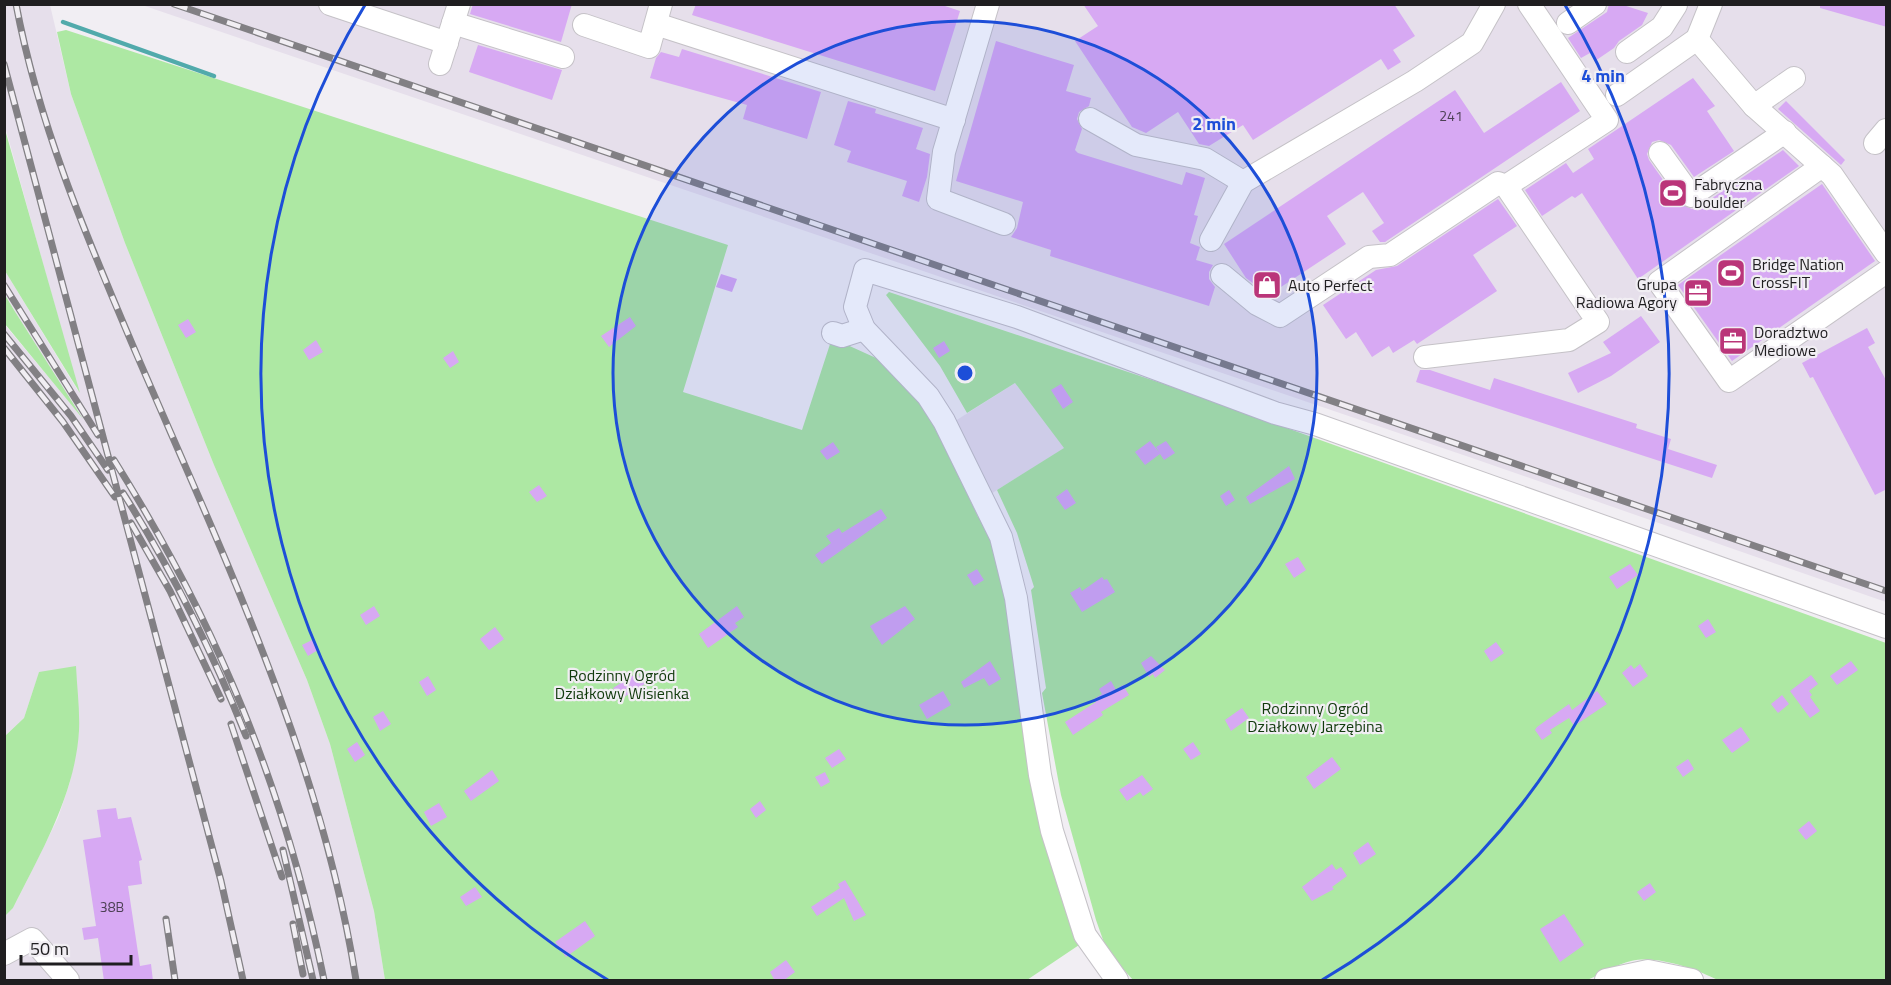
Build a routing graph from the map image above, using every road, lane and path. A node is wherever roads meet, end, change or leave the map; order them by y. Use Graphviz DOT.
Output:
graph roads {
  1 [pos="330,4"];
  2 [pos="988,4"];
  3 [pos="1494,4"];
  4 [pos="1528,4"];
  5 [pos="1595,4"];
  6 [pos="1674,5"];
  7 [pos="1710,9"];
  8 [pos="658,14"];
  9 [pos="1568,23"];
  10 [pos="584,25"];
  11 [pos="450,33"];
  12 [pos="1697,39"];
  13 [pos="1627,52"];
  14 [pos="563,57"];
  15 [pos="1794,78"];
  16 [pos="1617,95"];
  17 [pos="1754,106"];
  18 [pos="1090,119"];
  19 [pos="954,120"];
  20 [pos="1785,132"];
  21 [pos="1660,153"];
  22 [pos="1822,166"];
  23 [pos="1243,182"];
  24 [pos="1506,186"];
  25 [pos="1004,224"];
  26 [pos="1211,240"];
  27 [pos="1887,253"];
  28 [pos="1887,272"];
  29 [pos="1222,274"];
  30 [pos="864,329"];
  31 [pos="834,333"];
  32 [pos="1425,357"];
  33 [pos="1887,627"];
  34 [pos="4,954"];
  35 [pos="68,981"];
  36 [pos="1117,981"];
  37 [pos="1606,981"];
  38 [pos="1692,981"];
  1 -- 11 [label="lane"];
  2 -- 19 [label="lane"];
  3 -- 23 [label="lane"];
  4 -- 24 [label="lane"];
  5 -- 9 [label="lane"];
  6 -- 7 [label="lane"];
  6 -- 13 [label="lane"];
  7 -- 12 [label="lane"];
  8 -- 10 [label="lane"];
  8 -- 19 [label="lane"];
  11 -- 14 [label="lane"];
  12 -- 16 [label="lane"];
  12 -- 17 [label="lane"];
  15 -- 17 [label="lane"];
  17 -- 20 [label="lane"];
  18 -- 23 [label="lane"];
  19 -- 25 [label="lane"];
  20 -- 21 [label="lane"];
  20 -- 22 [label="lane"];
  22 -- 27 [label="lane"];
  22 -- 28 [label="lane"];
  23 -- 26 [label="lane"];
  24 -- 29 [label="lane"];
  24 -- 32 [label="lane"];
  30 -- 31 [label="lane"];
  30 -- 33 [label="lane"];
  30 -- 36 [label="lane"];
  34 -- 35 [label="lane"];
  37 -- 38 [label="lane"];
}
